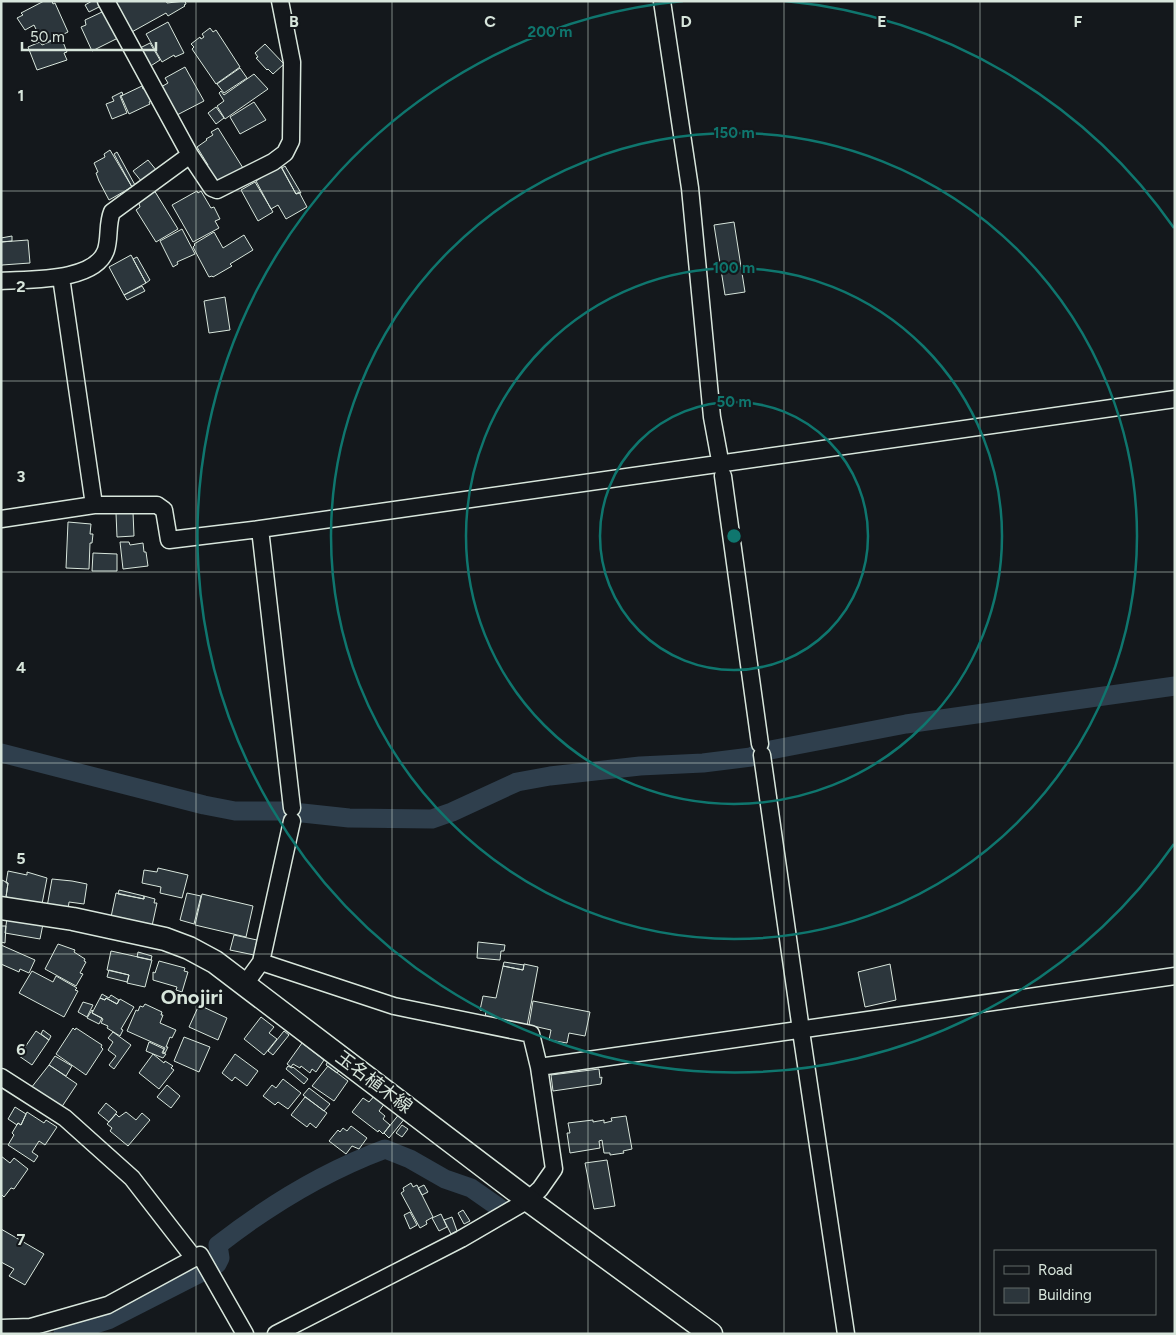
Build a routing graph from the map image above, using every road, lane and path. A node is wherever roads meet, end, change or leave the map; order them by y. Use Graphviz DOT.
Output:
graph roads {
  1 [pos="106,1"];
  2 [pos="280,1"];
  3 [pos="662,1"];
  4 [pos="190,155"];
  5 [pos="60,277"];
  6 [pos="1,281"];
  7 [pos="1175,399"];
  8 [pos="719,455"];
  9 [pos="723,476"];
  10 [pos="94,505"];
  11 [pos="1,519"];
  12 [pos="260,529"];
  13 [pos="1,908"];
  14 [pos="261,962"];
  15 [pos="1175,976"];
  16 [pos="245,984"];
  17 [pos="539,1066"];
  18 [pos="1,1077"];
  19 [pos="528,1200"];
  20 [pos="194,1258"];
  21 [pos="1,1328"];
  22 [pos="245,1334"];
  23 [pos="276,1334"];
  24 [pos="712,1334"];
  25 [pos="846,1334"];
  1 -- 4 [label="street"];
  2 -- 4 [label="street"];
  3 -- 8 [label="street"];
  4 -- 5 [label="street"];
  5 -- 6 [label="street"];
  5 -- 10 [label="street"];
  7 -- 12 [label="street"];
  9 -- 25 [label="street"];
  10 -- 11 [label="street"];
  10 -- 12 [label="street"];
  12 -- 14 [label="street"];
  13 -- 16 [label="main road, 玉名植木線"];
  14 -- 16 [label="street"];
  14 -- 17 [label="street"];
  15 -- 17 [label="street"];
  16 -- 19 [label="main road, 玉名植木線"];
  17 -- 19 [label="street"];
  18 -- 20 [label="street"];
  19 -- 23 [label="street"];
  19 -- 24 [label="main road, 玉名植木線"];
  20 -- 21 [label="street"];
  20 -- 22 [label="street"];
}
